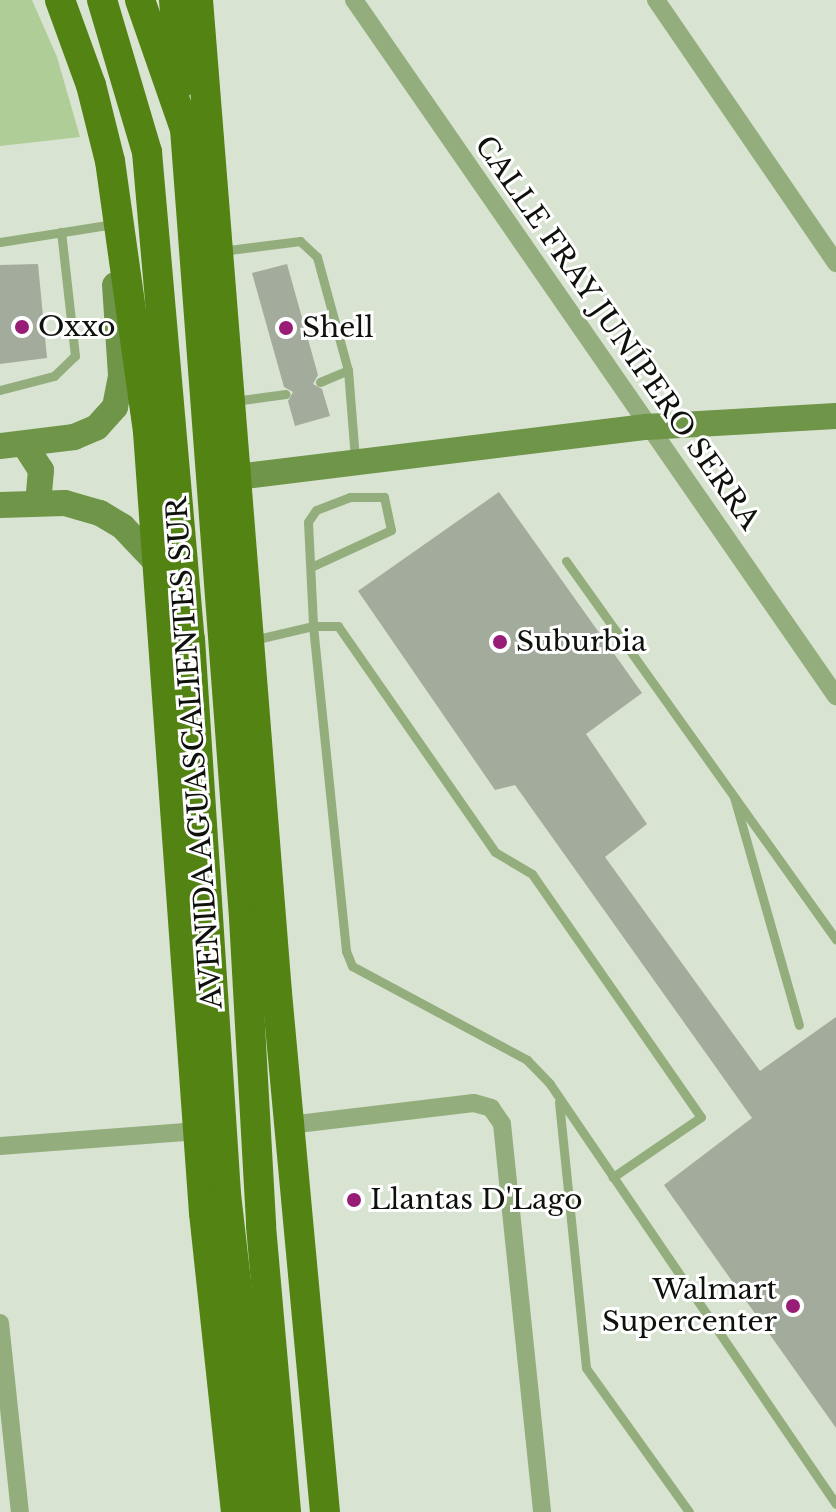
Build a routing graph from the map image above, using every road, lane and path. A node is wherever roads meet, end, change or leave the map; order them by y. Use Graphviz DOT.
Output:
graph roads {
  1 [pos="60,0"];
  2 [pos="102,0"];
  3 [pos="140,0"];
  4 [pos="174,0"];
  5 [pos="198,0"];
  6 [pos="354,0"];
  7 [pos="656,0"];
  8 [pos="185,129"];
  9 [pos="118,227"];
  10 [pos="61,232"];
  11 [pos="0,242"];
  12 [pos="832,250"];
  13 [pos="218,251"];
  14 [pos="348,370"];
  15 [pos="320,382"];
  16 [pos="0,390"];
  17 [pos="286,394"];
  18 [pos="231,402"];
  19 [pos="836,416"];
  20 [pos="646,427"];
  21 [pos="7,441"];
  22 [pos="355,461"];
  23 [pos="237,477"];
  24 [pos="38,503"];
  25 [pos="0,505"];
  26 [pos="566,561"];
  27 [pos="157,563"];
  28 [pos="311,567"];
  29 [pos="313,626"];
  30 [pos="250,641"];
  31 [pos="836,696"];
  32 [pos="731,787"];
  33 [pos="836,940"];
  34 [pos="799,1025"];
  35 [pos="559,1098"];
  36 [pos="289,1125"];
  37 [pos="198,1131"];
  38 [pos="0,1146"];
  39 [pos="613,1177"];
  40 [pos="0,1323"];
  41 [pos="836,1504"];
  42 [pos="20,1512"];
  43 [pos="236,1512"];
  44 [pos="262,1512"];
  45 [pos="286,1512"];
  46 [pos="325,1512"];
  47 [pos="542,1512"];
  48 [pos="689,1512"];
  1 -- 9 [label="main road, AVENIDA AGUASCALIENTES SUR"];
  2 -- 44 [label="main road, AVENIDA AGUASCALIENTES SUR"];
  3 -- 8 [label="main road, AVENIDA AGUASCALIENTES SUR"];
  4 -- 8 [label="main road"];
  5 -- 13 [label="main road"];
  6 -- 20 [label="street, CALLE FRAY JUNÍPERO SERRA"];
  7 -- 12 [label="street"];
  8 -- 45 [label="main road, AVENIDA AGUASCALIENTES SUR"];
  9 -- 10 [label="lane"];
  9 -- 21 [label="street"];
  9 -- 27 [label="main road, AVENIDA AGUASCALIENTES SUR"];
  10 -- 11 [label="lane"];
  10 -- 16 [label="lane"];
  13 -- 14 [label="lane"];
  13 -- 18 [label="main road"];
  14 -- 15 [label="lane"];
  14 -- 22 [label="lane"];
  17 -- 18 [label="lane"];
  18 -- 23 [label="main road"];
  19 -- 20 [label="street"];
  20 -- 22 [label="street"];
  20 -- 31 [label="street, CALLE FRAY JUNÍPERO SERRA"];
  21 -- 24 [label="street"];
  22 -- 23 [label="street"];
  23 -- 30 [label="main road"];
  24 -- 25 [label="street"];
  24 -- 27 [label="street"];
  26 -- 32 [label="lane"];
  27 -- 37 [label="main road, AVENIDA AGUASCALIENTES SUR"];
  28 -- 28 [label="lane"];
  28 -- 29 [label="lane"];
  29 -- 30 [label="lane"];
  29 -- 35 [label="lane"];
  29 -- 39 [label="lane"];
  30 -- 36 [label="main road"];
  32 -- 33 [label="lane"];
  32 -- 34 [label="lane"];
  35 -- 39 [label="lane"];
  35 -- 48 [label="lane"];
  36 -- 46 [label="main road"];
  36 -- 47 [label="street"];
  37 -- 38 [label="street"];
  37 -- 43 [label="main road, AVENIDA AGUASCALIENTES SUR"];
  39 -- 41 [label="lane"];
  40 -- 42 [label="street"];
}
